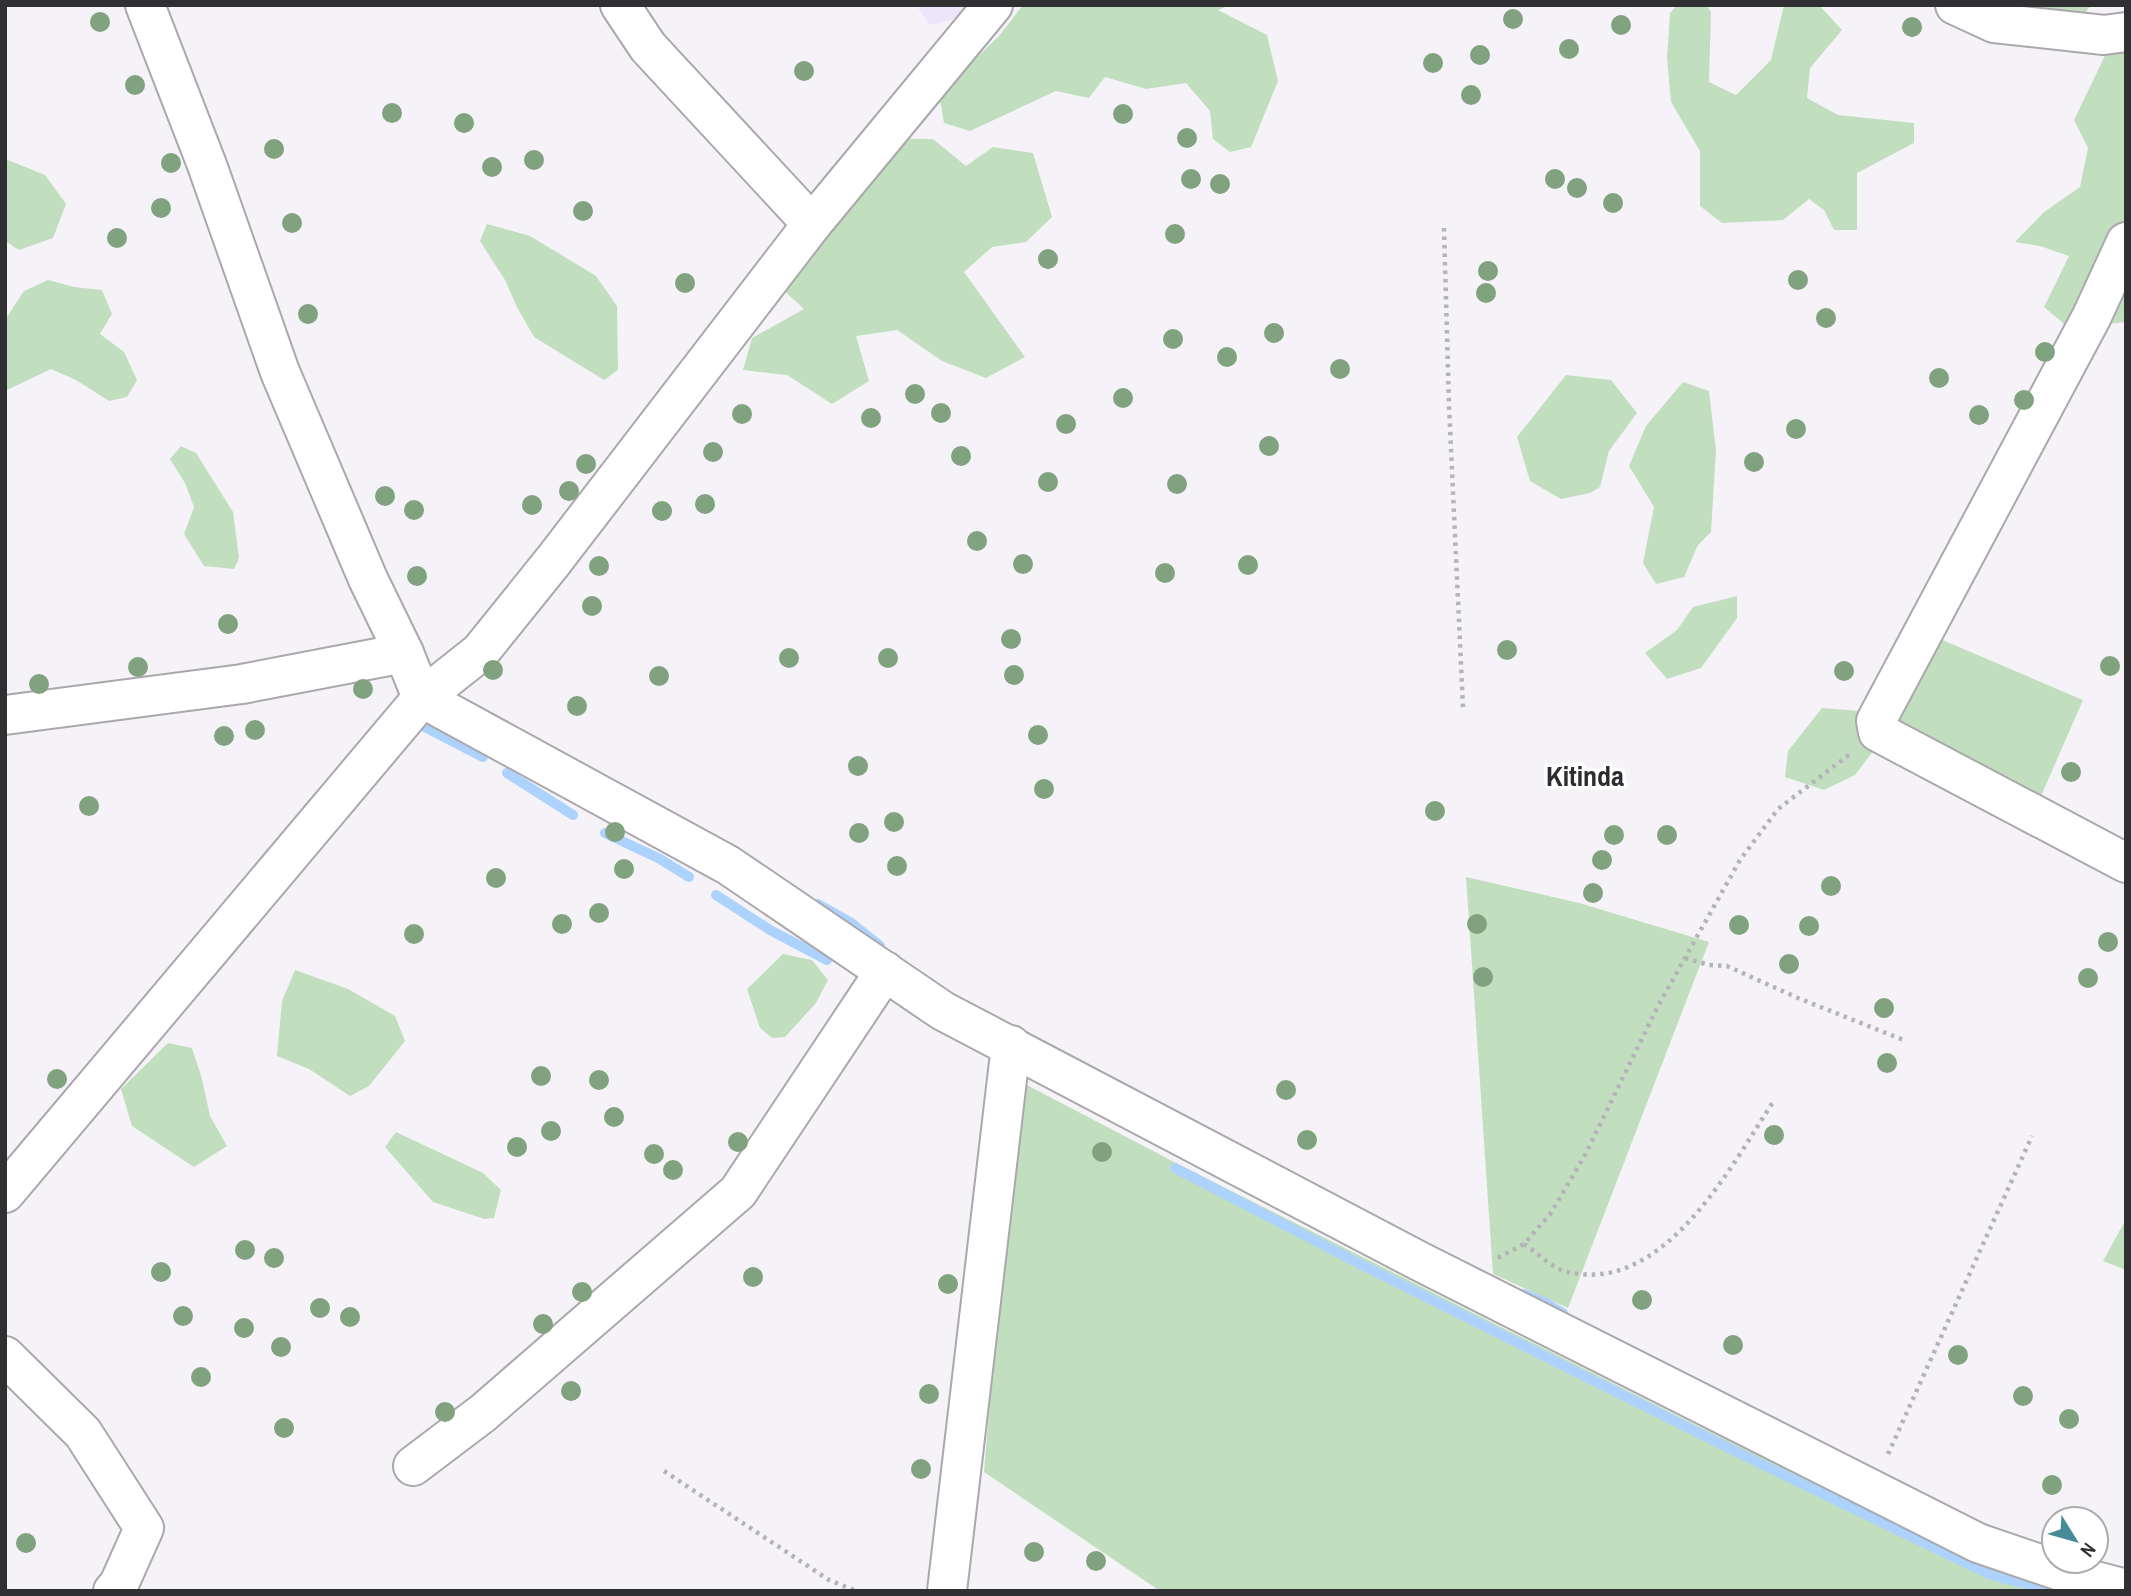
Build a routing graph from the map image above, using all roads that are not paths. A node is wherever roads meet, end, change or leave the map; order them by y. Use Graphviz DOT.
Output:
graph roads {
  1 [pos="145,5"];
  2 [pos="620,5"];
  3 [pos="993,5"];
  4 [pos="1955,5"];
  5 [pos="2126,32"];
  6 [pos="812,224"];
  7 [pos="2126,242"];
  8 [pos="404,653"];
  9 [pos="422,698"];
  10 [pos="5,715"];
  11 [pos="2126,863"];
  12 [pos="885,971"];
  13 [pos="1011,1045"];
  14 [pos="5,1193"];
  15 [pos="5,1356"];
  16 [pos="413,1466"];
  17 [pos="2126,1589"];
  18 [pos="113,1591"];
  19 [pos="947,1591"];
  1 -- 8 [label="street"];
  2 -- 6 [label="street"];
  3 -- 6 [label="street"];
  4 -- 5 [label="street"];
  6 -- 9 [label="street"];
  7 -- 11 [label="street"];
  8 -- 9 [label="street"];
  8 -- 10 [label="street"];
  9 -- 12 [label="street"];
  9 -- 14 [label="street"];
  12 -- 13 [label="street"];
  12 -- 16 [label="street"];
  13 -- 17 [label="street"];
  13 -- 19 [label="street"];
  15 -- 18 [label="street"];
}
